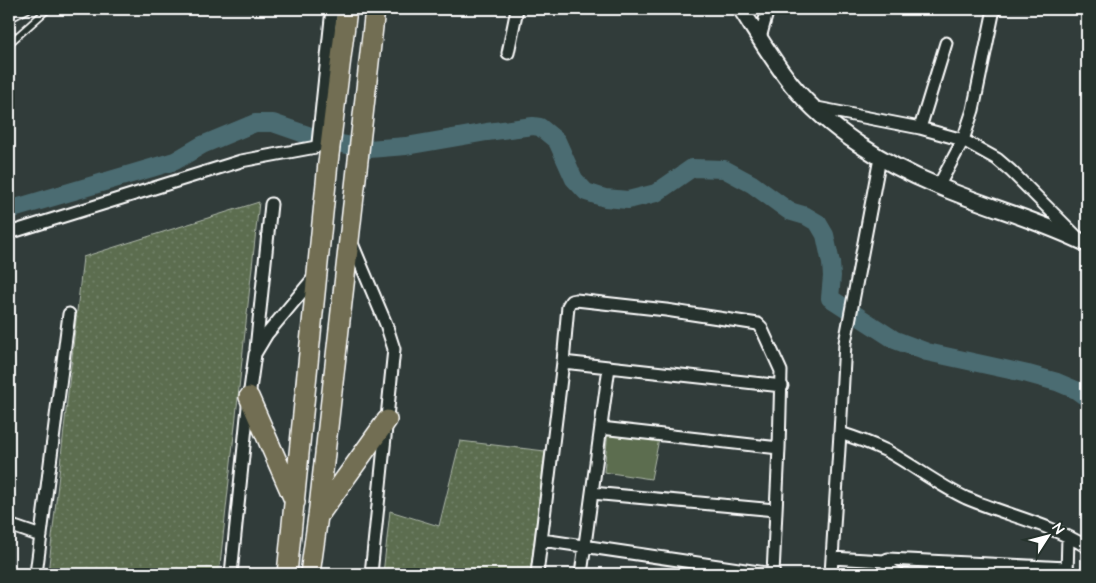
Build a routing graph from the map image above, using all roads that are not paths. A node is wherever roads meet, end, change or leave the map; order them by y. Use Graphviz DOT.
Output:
graph roads {
  1 [pos="28,9"];
  2 [pos="48,9"];
  3 [pos="332,9"];
  4 [pos="347,9"];
  5 [pos="375,9"];
  6 [pos="518,9"];
  7 [pos="741,9"];
  8 [pos="768,9"];
  9 [pos="994,9"];
  10 [pos="9,20"];
  11 [pos="760,38"];
  12 [pos="12,41"];
  13 [pos="946,43"];
  14 [pos="508,53"];
  15 [pos="812,107"];
  16 [pos="920,128"];
  17 [pos="963,140"];
  18 [pos="880,158"];
  19 [pos="938,187"];
  20 [pos="271,204"];
  21 [pos="9,233"];
  22 [pos="349,236"];
  23 [pos="1084,242"];
  24 [pos="318,272"];
  25 [pos="69,314"];
  26 [pos="255,354"];
  27 [pos="563,362"];
  28 [pos="609,367"];
  29 [pos="782,386"];
  30 [pos="249,398"];
  31 [pos="387,420"];
  32 [pos="601,428"];
  33 [pos="840,433"];
  34 [pos="779,448"];
  35 [pos="592,492"];
  36 [pos="295,503"];
  37 [pos="775,510"];
  38 [pos="318,516"];
  39 [pos="9,525"];
  40 [pos="41,536"];
  41 [pos="1068,537"];
  42 [pos="542,540"];
  43 [pos="585,546"];
  44 [pos="1087,547"];
  45 [pos="832,558"];
  46 [pos="884,561"];
  47 [pos="1067,571"];
  48 [pos="36,574"];
  49 [pos="232,574"];
  50 [pos="287,574"];
  51 [pos="310,574"];
  52 [pos="370,574"];
  53 [pos="537,574"];
  54 [pos="581,574"];
  55 [pos="773,574"];
  56 [pos="832,574"];
  57 [pos="898,574"];
  1 -- 10 [label="lane"];
  2 -- 12 [label="lane"];
  3 -- 21 [label="street"];
  4 -- 24 [label="main road"];
  5 -- 22 [label="main road"];
  6 -- 14 [label="street"];
  7 -- 11 [label="street"];
  8 -- 11 [label="street"];
  9 -- 17 [label="street"];
  11 -- 15 [label="street"];
  13 -- 16 [label="street"];
  15 -- 16 [label="street"];
  15 -- 18 [label="street"];
  16 -- 17 [label="street"];
  17 -- 19 [label="street"];
  17 -- 23 [label="street"];
  18 -- 19 [label="street"];
  18 -- 33 [label="street"];
  19 -- 23 [label="street"];
  20 -- 26 [label="street"];
  22 -- 31 [label="street"];
  22 -- 38 [label="main road"];
  24 -- 26 [label="street"];
  24 -- 36 [label="main road"];
  25 -- 40 [label="street"];
  26 -- 30 [label="street"];
  27 -- 28 [label="street"];
  27 -- 29 [label="street"];
  27 -- 42 [label="street"];
  28 -- 29 [label="street"];
  28 -- 32 [label="street"];
  29 -- 34 [label="street"];
  30 -- 36 [label="main road"];
  30 -- 49 [label="street"];
  31 -- 38 [label="main road"];
  31 -- 52 [label="street"];
  32 -- 34 [label="street"];
  32 -- 35 [label="street"];
  33 -- 41 [label="street"];
  33 -- 45 [label="street"];
  34 -- 37 [label="street"];
  35 -- 37 [label="street"];
  35 -- 43 [label="street"];
  36 -- 50 [label="main road"];
  37 -- 55 [label="street"];
  38 -- 51 [label="main road"];
  39 -- 40 [label="street"];
  40 -- 48 [label="street"];
  41 -- 44 [label="street"];
  41 -- 47 [label="street"];
  42 -- 43 [label="street"];
  42 -- 53 [label="street"];
  43 -- 54 [label="street"];
  43 -- 55 [label="street"];
  45 -- 46 [label="street"];
  45 -- 56 [label="street"];
  46 -- 47 [label="street"];
  46 -- 57 [label="street"];
}
